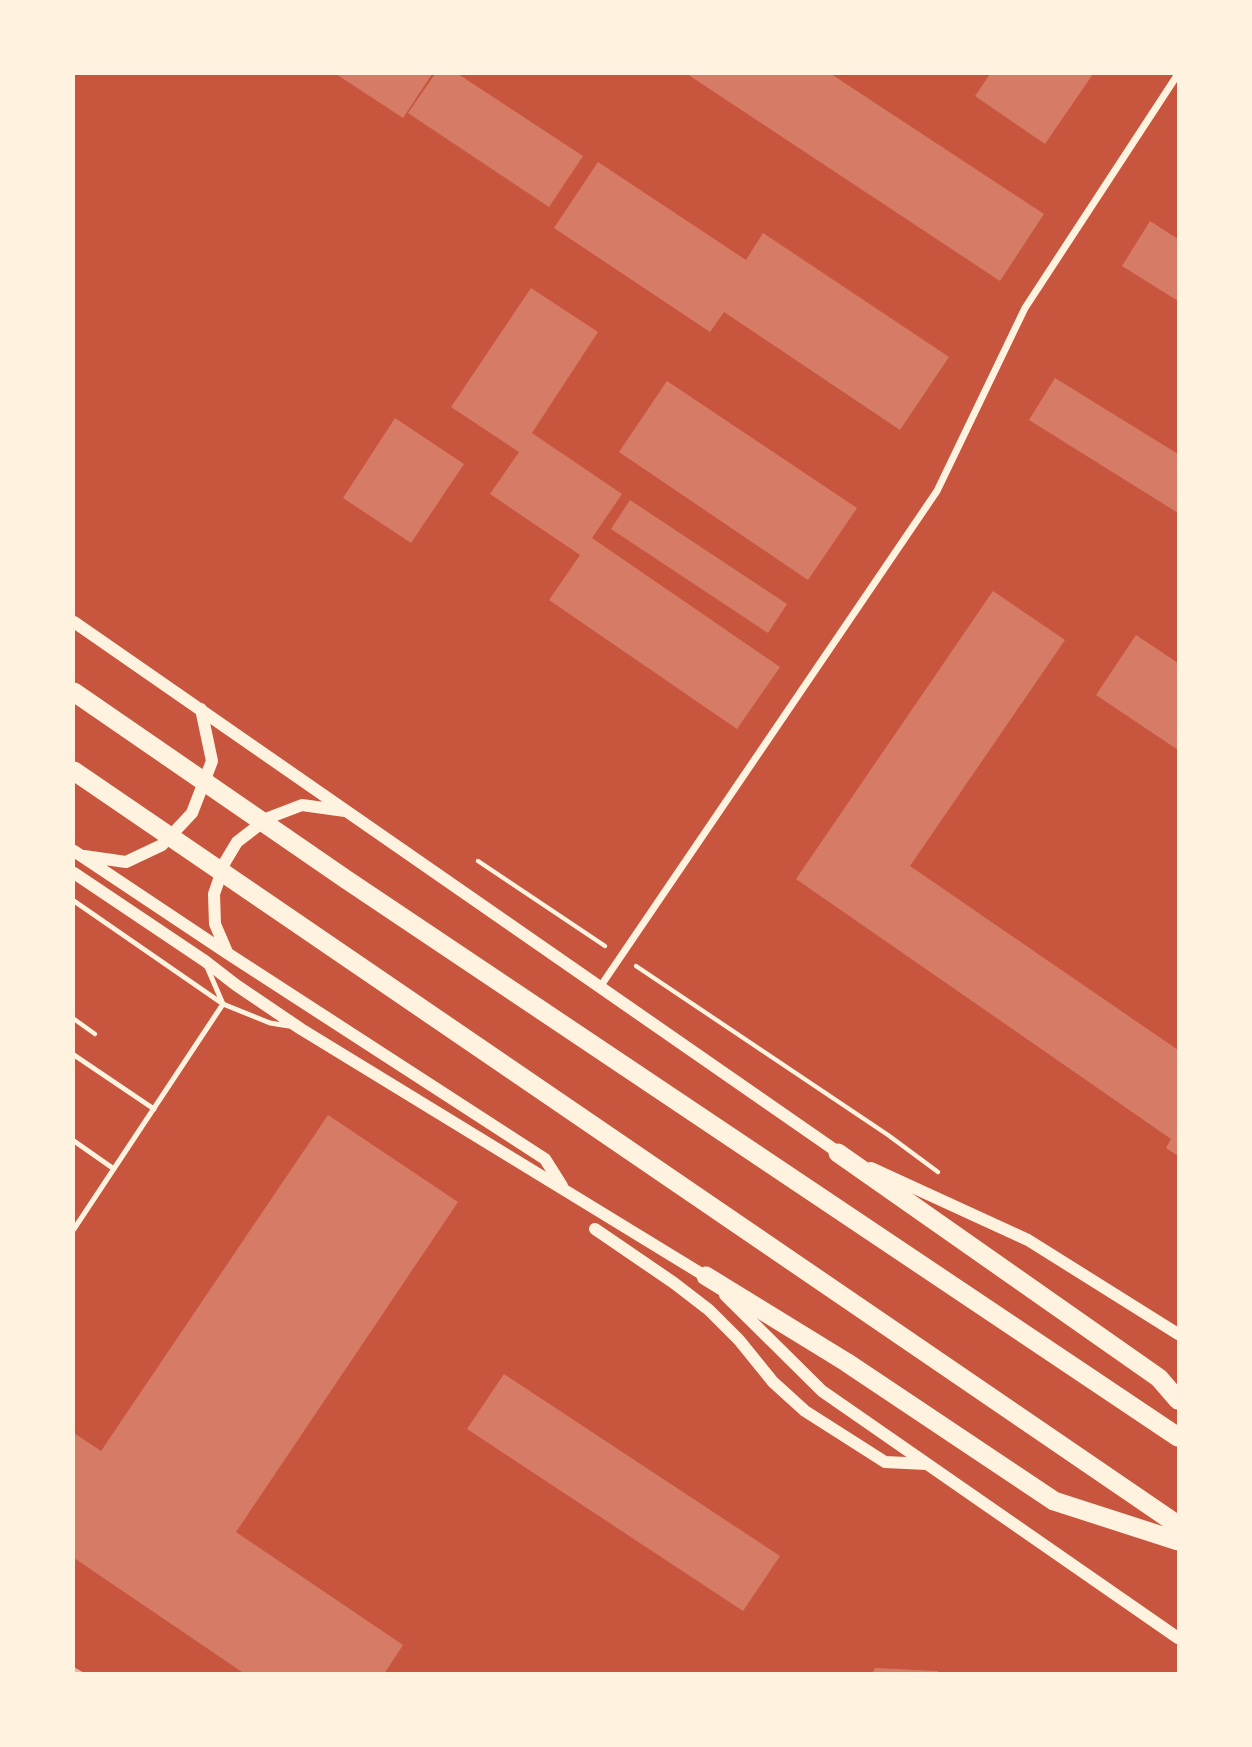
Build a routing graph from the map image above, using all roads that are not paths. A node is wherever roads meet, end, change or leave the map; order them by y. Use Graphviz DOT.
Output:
graph roads {
  1 [pos="1178,74"];
  2 [pos="74,622"];
  3 [pos="74,692"];
  4 [pos="201,709"];
  5 [pos="74,771"];
  6 [pos="349,812"];
  7 [pos="77,853"];
  8 [pos="74,873"];
  9 [pos="74,901"];
  10 [pos="227,953"];
  11 [pos="205,961"];
  12 [pos="600,987"];
  13 [pos="223,1004"];
  14 [pos="301,1029"];
  15 [pos="74,1055"];
  16 [pos="154,1109"];
  17 [pos="74,1141"];
  18 [pos="838,1153"];
  19 [pos="114,1169"];
  20 [pos="563,1188"];
  21 [pos="75,1225"];
  22 [pos="595,1229"];
  23 [pos="706,1276"];
  24 [pos="1178,1334"];
  25 [pos="1178,1400"];
  26 [pos="1178,1437"];
  27 [pos="928,1464"];
  28 [pos="1178,1525"];
  29 [pos="1178,1541"];
  30 [pos="1178,1638"];
  1 -- 12 [label="street"];
  2 -- 4 [label="street"];
  3 -- 26 [label="highway"];
  4 -- 6 [label="street"];
  4 -- 7 [label="street"];
  5 -- 28 [label="highway"];
  6 -- 10 [label="street"];
  6 -- 12 [label="street"];
  7 -- 10 [label="street"];
  8 -- 11 [label="street"];
  9 -- 13 [label="lane"];
  10 -- 20 [label="street"];
  11 -- 13 [label="lane"];
  11 -- 14 [label="street"];
  12 -- 18 [label="street"];
  13 -- 14 [label="lane"];
  13 -- 16 [label="lane"];
  14 -- 20 [label="street"];
  15 -- 16 [label="lane"];
  16 -- 19 [label="lane"];
  17 -- 19 [label="lane"];
  18 -- 24 [label="street"];
  18 -- 25 [label="highway"];
  19 -- 21 [label="lane"];
  20 -- 23 [label="street"];
  22 -- 27 [label="street"];
  23 -- 27 [label="street"];
  23 -- 29 [label="highway"];
  27 -- 30 [label="street"];
}
